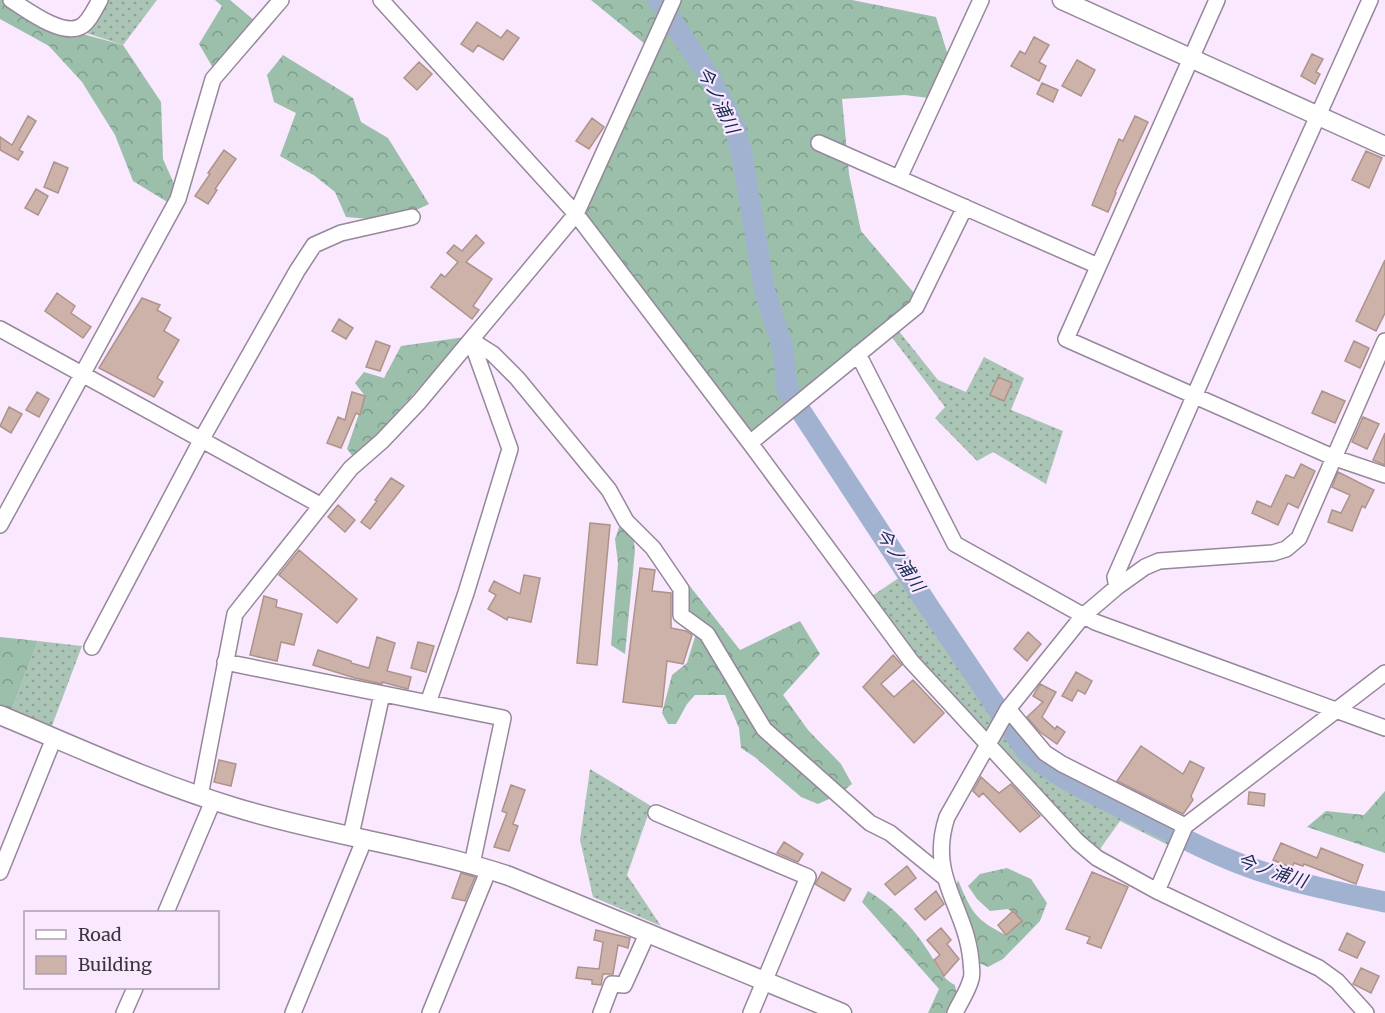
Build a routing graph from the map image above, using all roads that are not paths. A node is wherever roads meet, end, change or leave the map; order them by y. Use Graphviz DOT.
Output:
graph roads {
  1 [pos="10,0"];
  2 [pos="100,0"];
  3 [pos="281,0"];
  4 [pos="381,0"];
  5 [pos="674,0"];
  6 [pos="981,0"];
  7 [pos="1062,0"];
  8 [pos="1217,0"];
  9 [pos="1370,0"];
  10 [pos="1190,57"];
  11 [pos="1318,116"];
  12 [pos="819,143"];
  13 [pos="1385,146"];
  14 [pos="899,178"];
  15 [pos="965,207"];
  16 [pos="576,214"];
  17 [pos="412,217"];
  18 [pos="1098,266"];
  19 [pos="0,328"];
  20 [pos="471,340"];
  21 [pos="1385,341"];
  22 [pos="858,354"];
  23 [pos="82,374"];
  24 [pos="1195,396"];
  25 [pos="201,440"];
  26 [pos="750,443"];
  27 [pos="1335,458"];
  28 [pos="1385,476"];
  29 [pos="320,505"];
  30 [pos="0,525"];
  31 [pos="1117,587"];
  32 [pos="1083,616"];
  33 [pos="92,647"];
  34 [pos="225,662"];
  35 [pos="1385,673"];
  36 [pos="382,694"];
  37 [pos="428,703"];
  38 [pos="1008,709"];
  39 [pos="1338,710"];
  40 [pos="0,715"];
  41 [pos="1385,728"];
  42 [pos="54,738"];
  43 [pos="988,745"];
  44 [pos="206,798"];
  45 [pos="656,813"];
  46 [pos="1185,826"];
  47 [pos="358,837"];
  48 [pos="481,867"];
  49 [pos="0,872"];
  50 [pos="944,877"];
  51 [pos="1157,891"];
  52 [pos="166,911"];
  53 [pos="648,932"];
  54 [pos="765,981"];
  55 [pos="134,989"];
  56 [pos="127,1012"];
  57 [pos="293,1013"];
  58 [pos="430,1013"];
  59 [pos="601,1013"];
  60 [pos="751,1013"];
  61 [pos="842,1013"];
  62 [pos="955,1013"];
  63 [pos="1366,1013"];
  1 -- 2 [label="street"];
  3 -- 23 [label="street"];
  4 -- 16 [label="street"];
  5 -- 16 [label="street"];
  6 -- 14 [label="street"];
  7 -- 10 [label="street"];
  8 -- 10 [label="street"];
  9 -- 11 [label="street"];
  10 -- 11 [label="street"];
  10 -- 18 [label="street"];
  11 -- 13 [label="street"];
  11 -- 24 [label="street"];
  12 -- 14 [label="street"];
  14 -- 15 [label="street"];
  15 -- 18 [label="street"];
  15 -- 22 [label="street"];
  16 -- 20 [label="street"];
  16 -- 26 [label="street"];
  17 -- 25 [label="street"];
  18 -- 24 [label="street"];
  19 -- 23 [label="street"];
  20 -- 29 [label="street"];
  20 -- 37 [label="street"];
  20 -- 50 [label="street"];
  21 -- 27 [label="street"];
  22 -- 26 [label="street"];
  22 -- 32 [label="street"];
  23 -- 25 [label="street"];
  23 -- 30 [label="street"];
  24 -- 27 [label="street"];
  24 -- 31 [label="street"];
  25 -- 29 [label="street"];
  25 -- 33 [label="street"];
  26 -- 43 [label="street"];
  27 -- 28 [label="street"];
  27 -- 31 [label="street"];
  29 -- 34 [label="street"];
  31 -- 32 [label="street"];
  32 -- 38 [label="street"];
  32 -- 39 [label="street"];
  34 -- 36 [label="street"];
  34 -- 44 [label="street"];
  35 -- 39 [label="street"];
  36 -- 37 [label="street"];
  36 -- 47 [label="street"];
  37 -- 48 [label="street"];
  38 -- 43 [label="street"];
  38 -- 46 [label="street"];
  39 -- 41 [label="street"];
  39 -- 46 [label="street"];
  40 -- 42 [label="street"];
  42 -- 44 [label="street"];
  42 -- 49 [label="street"];
  43 -- 50 [label="street"];
  43 -- 51 [label="street"];
  44 -- 47 [label="street"];
  44 -- 52 [label="street"];
  45 -- 54 [label="street"];
  46 -- 51 [label="street"];
  47 -- 48 [label="street"];
  47 -- 57 [label="street"];
  48 -- 53 [label="street"];
  48 -- 58 [label="street"];
  50 -- 62 [label="street"];
  51 -- 63 [label="street"];
  53 -- 54 [label="street"];
  53 -- 59 [label="street"];
  54 -- 60 [label="street"];
  54 -- 61 [label="street"];
  55 -- 56 [label="street"];
}
